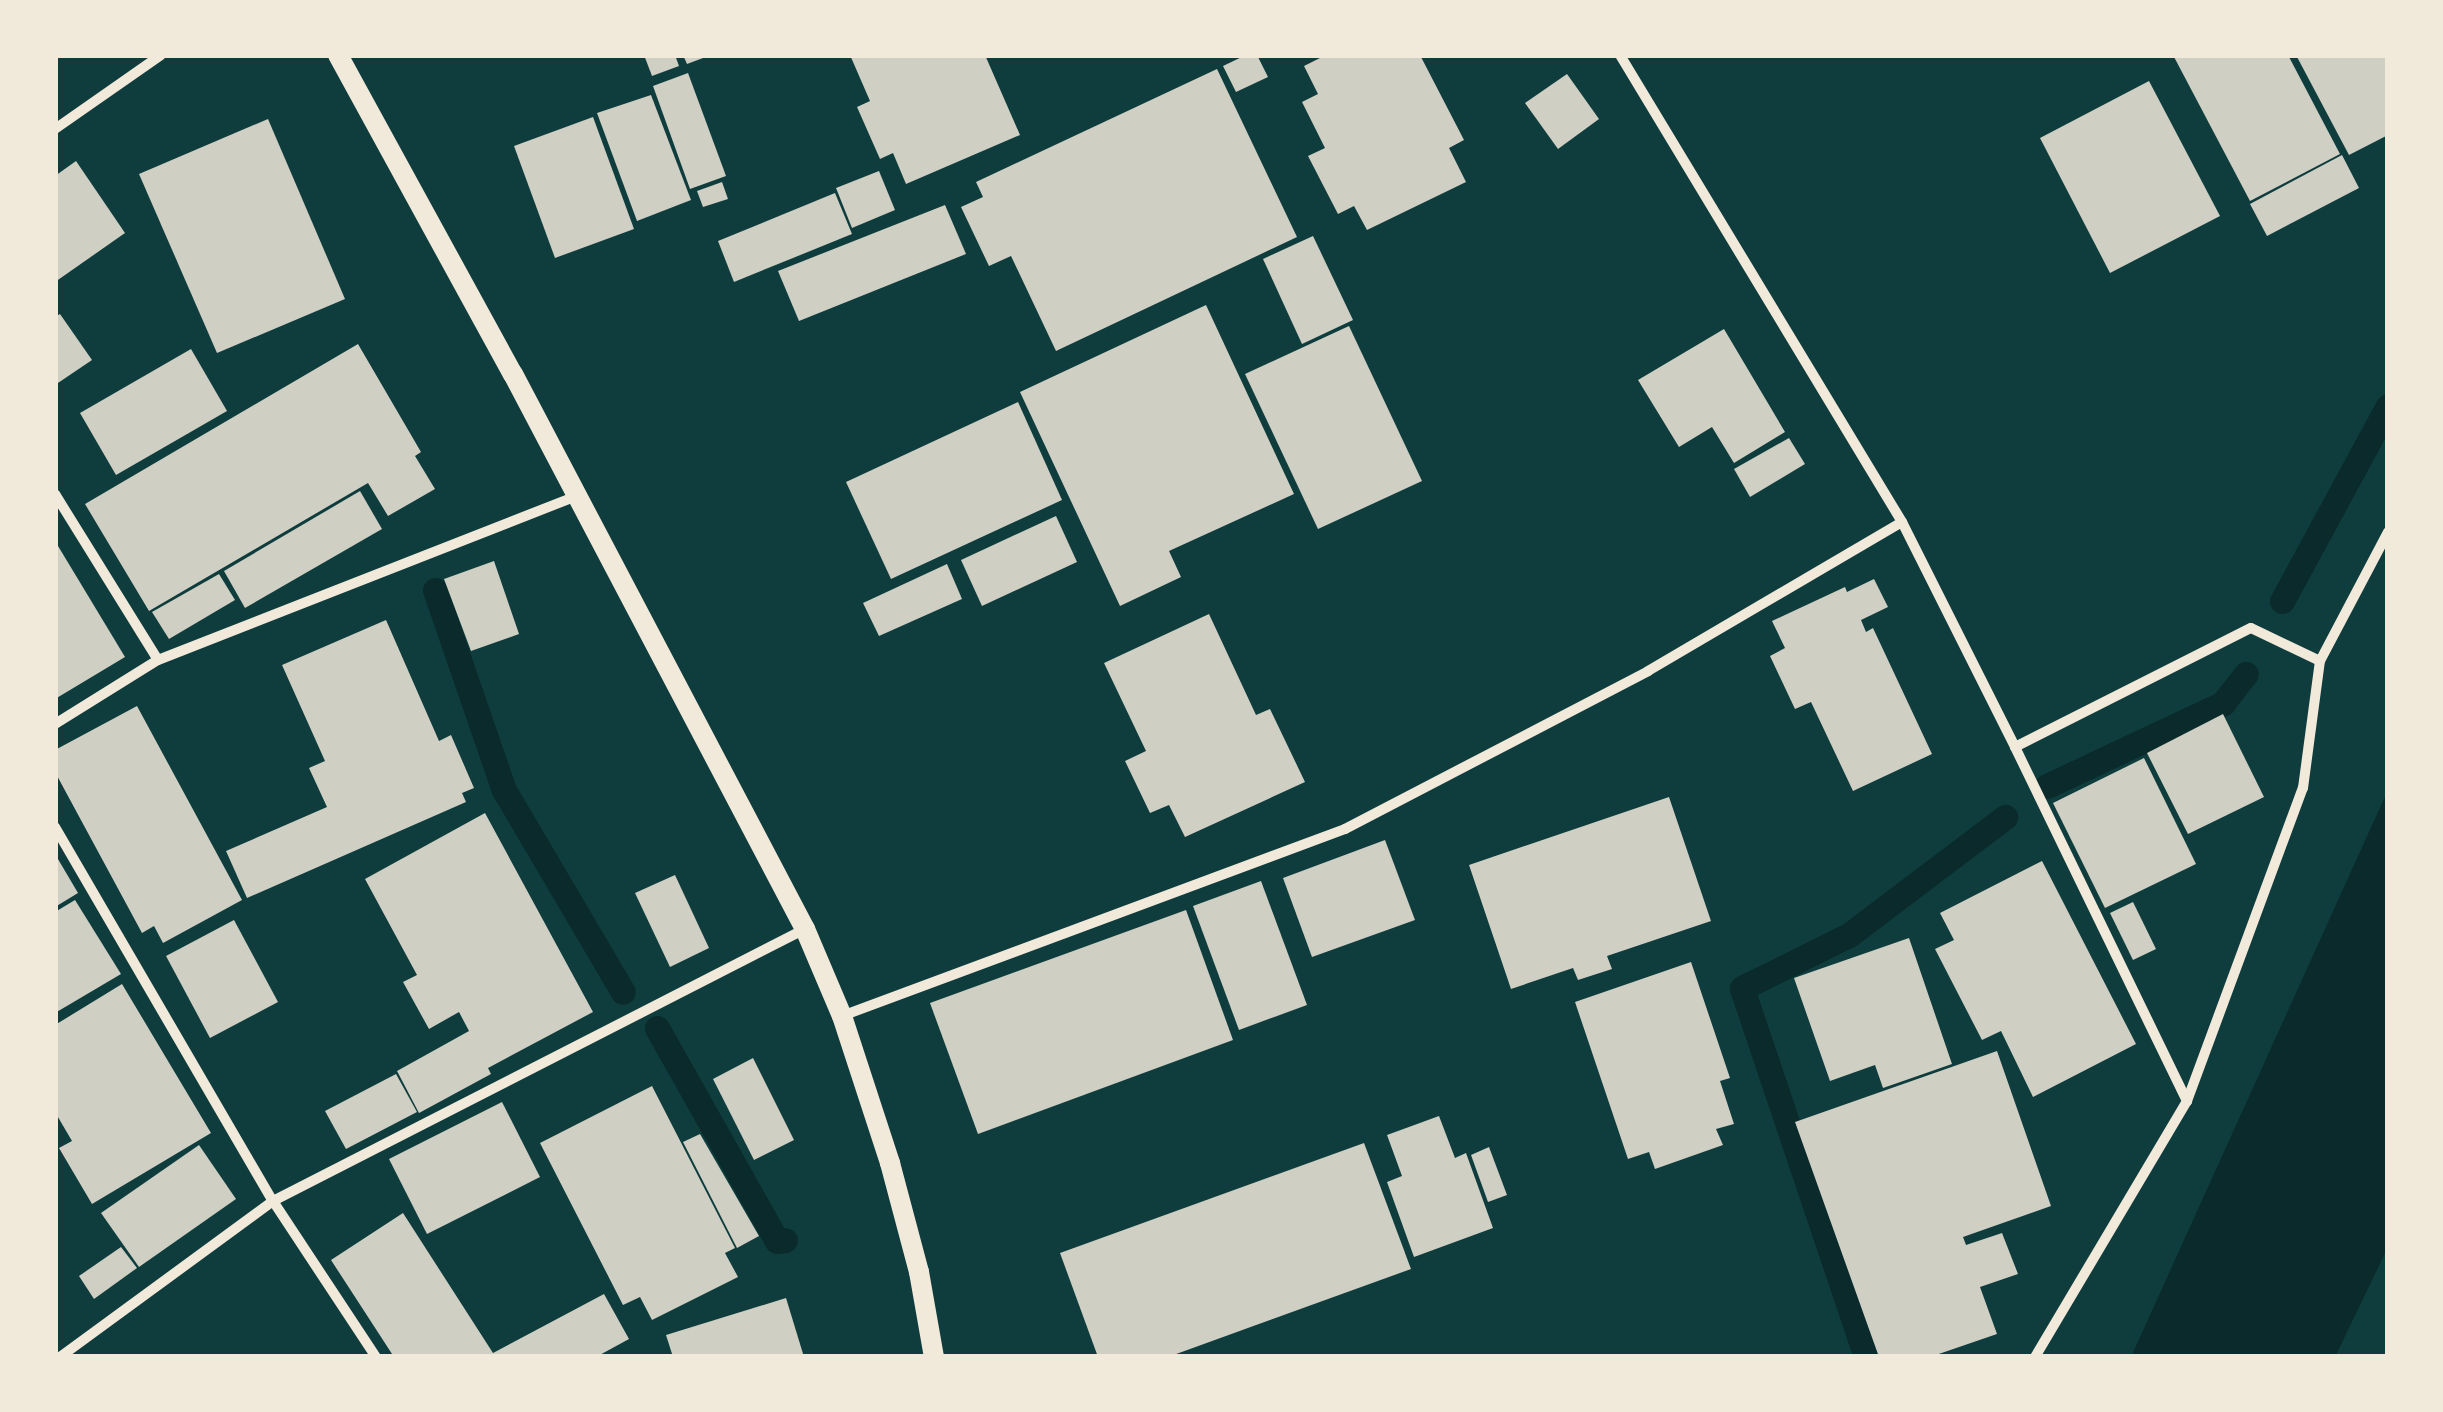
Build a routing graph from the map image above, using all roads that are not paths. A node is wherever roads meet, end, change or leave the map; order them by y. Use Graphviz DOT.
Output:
graph roads {
  1 [pos="161,55"];
  2 [pos="338,55"];
  3 [pos="1620,55"];
  4 [pos="55,129"];
  5 [pos="55,494"];
  6 [pos="578,496"];
  7 [pos="1902,522"];
  8 [pos="2388,532"];
  9 [pos="158,660"];
  10 [pos="2320,662"];
  11 [pos="55,724"];
  12 [pos="2015,746"];
  13 [pos="55,827"];
  14 [pos="805,928"];
  15 [pos="842,1016"];
  16 [pos="2187,1102"];
  17 [pos="273,1201"];
  18 [pos="60,1357"];
  19 [pos="376,1357"];
  20 [pos="934,1357"];
  21 [pos="2035,1357"];
  1 -- 4 [label="street"];
  2 -- 6 [label="main road"];
  3 -- 7 [label="street"];
  5 -- 9 [label="street"];
  6 -- 9 [label="street"];
  6 -- 14 [label="main road"];
  7 -- 12 [label="street"];
  7 -- 15 [label="street"];
  8 -- 10 [label="street"];
  9 -- 11 [label="street"];
  10 -- 12 [label="street"];
  10 -- 16 [label="street"];
  12 -- 16 [label="street"];
  13 -- 17 [label="street"];
  14 -- 15 [label="main road"];
  14 -- 17 [label="street"];
  15 -- 20 [label="main road"];
  16 -- 21 [label="street"];
  17 -- 18 [label="street"];
  17 -- 19 [label="street"];
}
